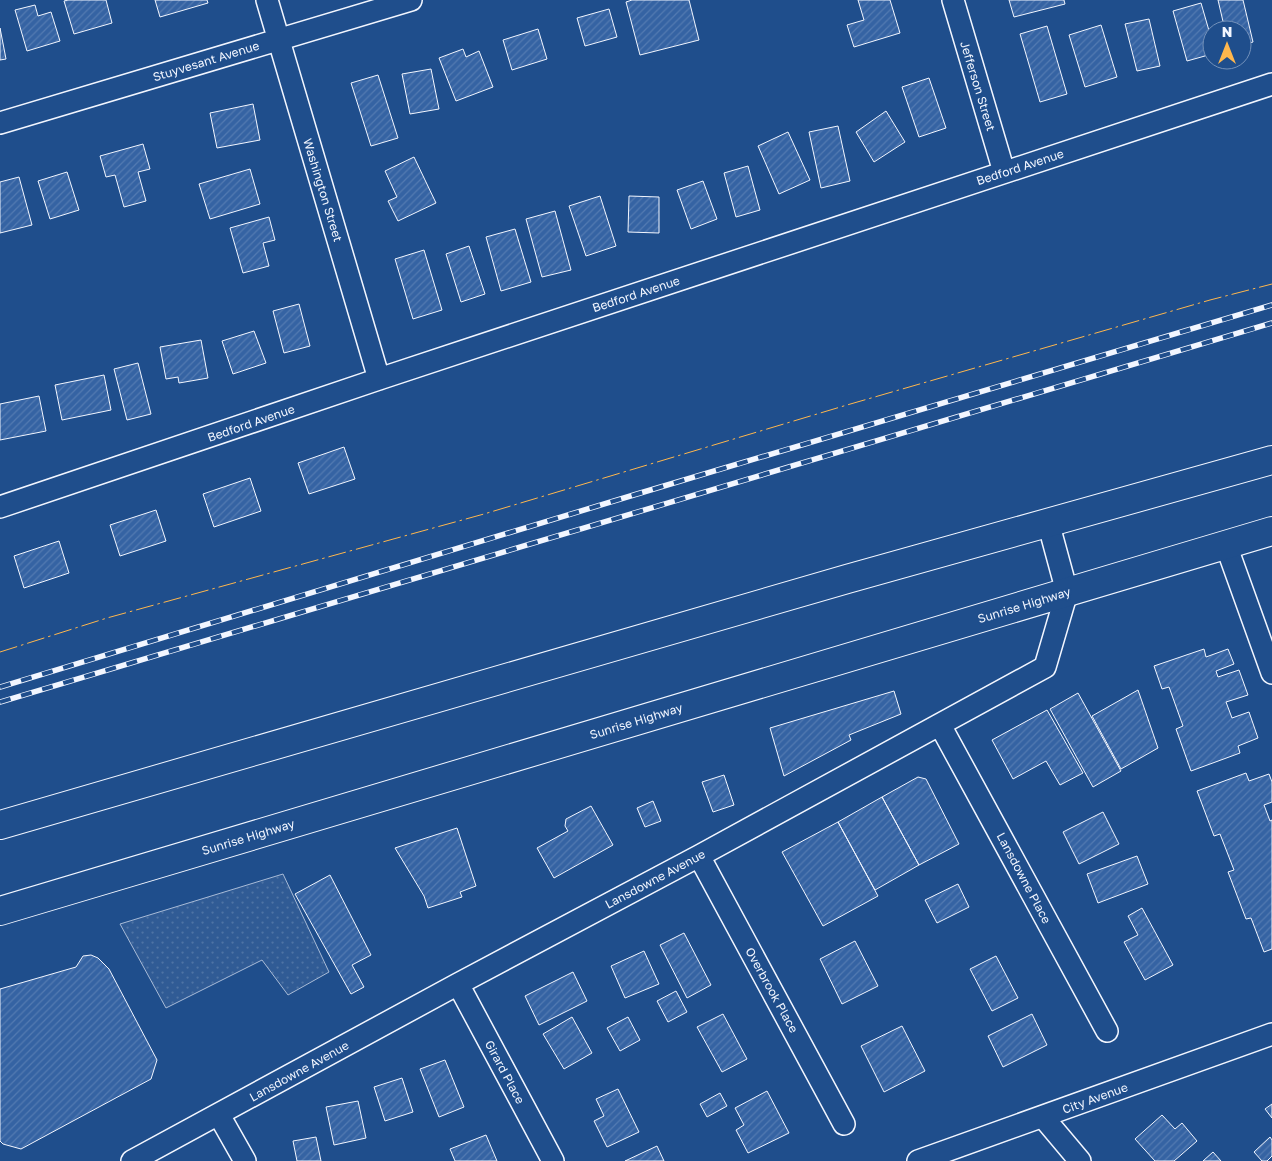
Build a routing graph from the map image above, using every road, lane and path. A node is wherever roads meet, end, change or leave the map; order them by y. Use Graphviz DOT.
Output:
graph roads {
  1 [pos="267,0"];
  2 [pos="411,0"];
  3 [pos="953,0"];
  4 [pos="278,40"];
  5 [pos="1272,84"];
  6 [pos="0,122"];
  7 [pos="1004,172"];
  8 [pos="379,379"];
  9 [pos="1272,460"];
  10 [pos="0,507"];
  11 [pos="1048,522"];
  12 [pos="1272,531"];
  13 [pos="1226,545"];
  14 [pos="1067,592"];
  15 [pos="1272,673"];
  16 [pos="940,725"];
  17 [pos="0,825"];
  18 [pos="699,856"];
  19 [pos="0,911"];
  20 [pos="458,984"];
  21 [pos="1107,1031"];
  22 [pos="1272,1034"];
  23 [pos="219,1115"];
  24 [pos="1043,1117"];
  25 [pos="844,1124"];
  26 [pos="132,1161"];
  27 [pos="244,1161"];
  28 [pos="553,1161"];
  29 [pos="918,1161"];
  30 [pos="1080,1161"];
  1 -- 4 [label="street, Washington Street"];
  2 -- 4 [label="street, Stuyvesant Avenue"];
  3 -- 7 [label="street, Jefferson Street"];
  4 -- 6 [label="street, Stuyvesant Avenue"];
  4 -- 8 [label="street, Washington Street"];
  5 -- 7 [label="street, Bedford Avenue"];
  7 -- 8 [label="street, Bedford Avenue"];
  8 -- 10 [label="street, Bedford Avenue"];
  9 -- 11 [label="highway"];
  11 -- 14 [label="street"];
  11 -- 17 [label="highway"];
  12 -- 13 [label="highway, Sunrise Highway"];
  13 -- 14 [label="highway, Sunrise Highway"];
  13 -- 15 [label="street"];
  14 -- 16 [label="street, Lansdowne Avenue"];
  14 -- 19 [label="highway, Sunrise Highway"];
  16 -- 18 [label="street, Lansdowne Avenue"];
  16 -- 21 [label="street, Lansdowne Place"];
  18 -- 20 [label="street, Lansdowne Avenue"];
  18 -- 25 [label="street, Overbrook Place"];
  20 -- 23 [label="street, Lansdowne Avenue"];
  20 -- 28 [label="street, Girard Place"];
  22 -- 24 [label="street, City Avenue"];
  23 -- 26 [label="street, Lansdowne Avenue"];
  23 -- 27 [label="street"];
  24 -- 29 [label="street, City Avenue"];
  24 -- 30 [label="street"];
}
